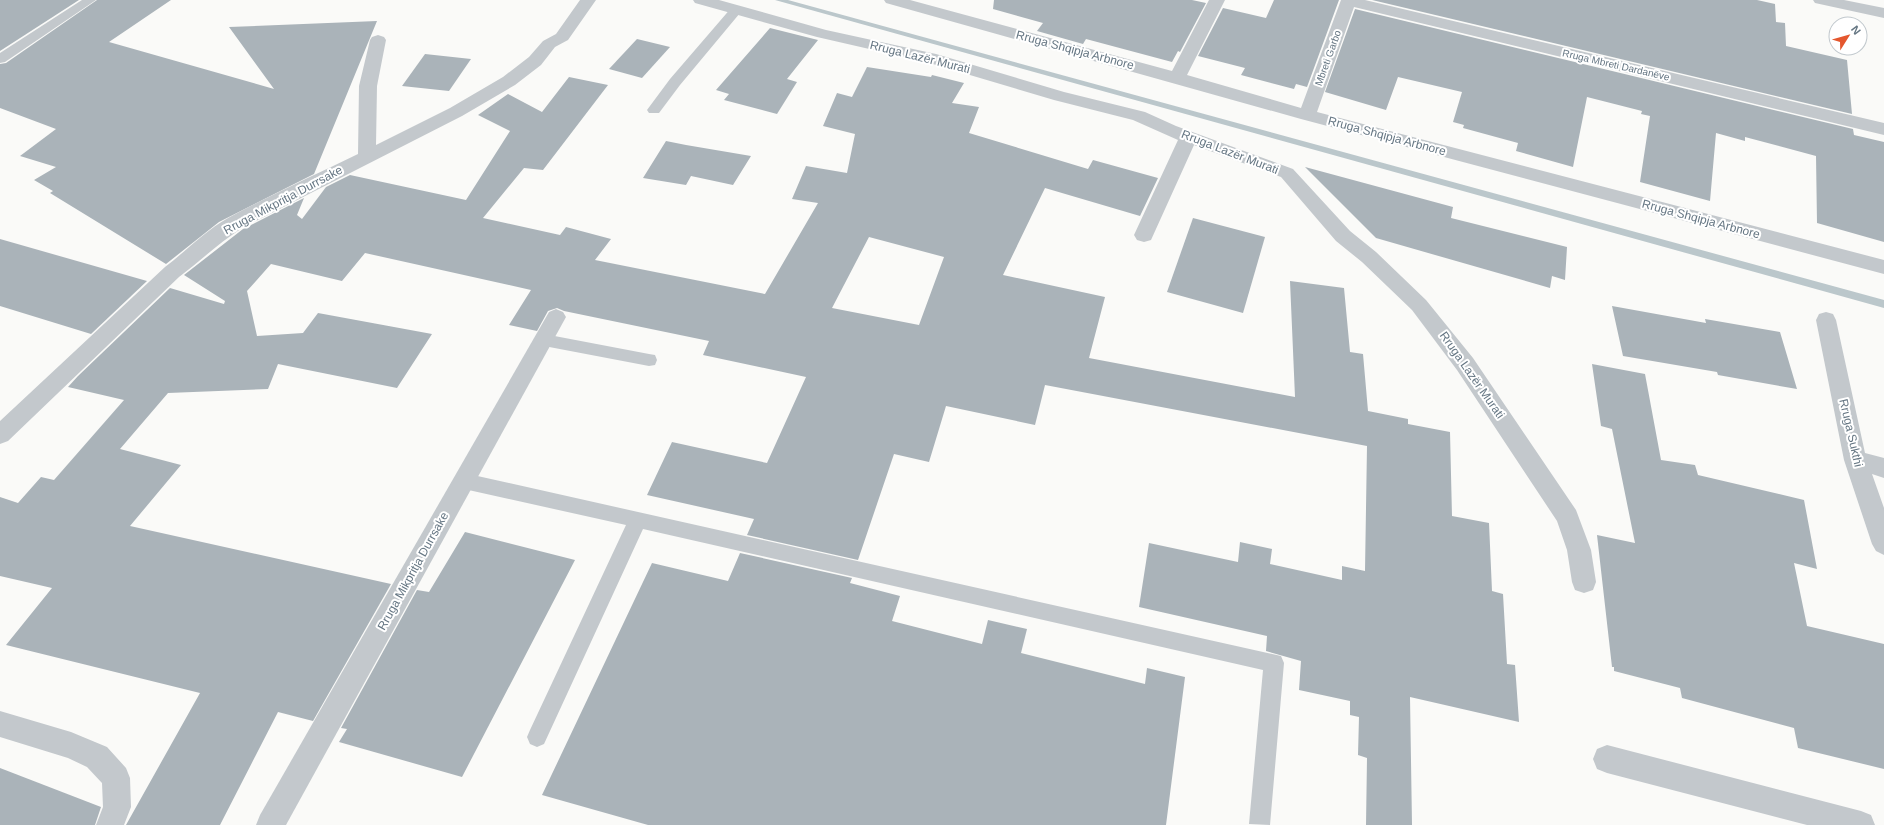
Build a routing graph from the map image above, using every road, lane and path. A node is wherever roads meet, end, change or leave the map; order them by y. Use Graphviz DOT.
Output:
graph roads {
  1 [pos="90,0"];
  2 [pos="588,0"];
  3 [pos="701,0"];
  4 [pos="892,0"];
  5 [pos="1217,0"];
  6 [pos="1349,0"];
  7 [pos="1821,0"];
  8 [pos="736,10"];
  9 [pos="1884,13"];
  10 [pos="378,40"];
  11 [pos="0,59"];
  12 [pos="1177,78"];
  13 [pos="654,110"];
  14 [pos="1307,115"];
  15 [pos="1884,129"];
  16 [pos="1190,136"];
  17 [pos="367,157"];
  18 [pos="1144,235"];
  19 [pos="1884,267"];
  20 [pos="556,317"];
  21 [pos="1826,320"];
  22 [pos="544,340"];
  23 [pos="649,360"];
  24 [pos="0,435"];
  25 [pos="1856,460"];
  26 [pos="1884,468"];
  27 [pos="464,481"];
  28 [pos="638,520"];
  29 [pos="1884,544"];
  30 [pos="1584,582"];
  31 [pos="0,724"];
  32 [pos="537,737"];
  33 [pos="1607,759"];
  34 [pos="1260,824"];
  35 [pos="110,825"];
  36 [pos="270,825"];
  37 [pos="1861,825"];
  1 -- 11 [label="lane"];
  2 -- 17 [label="street, Rruga Mikpritja Durrsake"];
  3 -- 8 [label="street, Rruga Lazër Murati"];
  4 -- 12 [label="street, Rruga Shqipja Arbnore"];
  5 -- 12 [label="street"];
  6 -- 14 [label="street, Mbreti Garbo"];
  6 -- 15 [label="street, Rruga Mbreti Dardanëve"];
  7 -- 9 [label="street"];
  8 -- 13 [label="lane"];
  8 -- 16 [label="street, Rruga Lazër Murati"];
  10 -- 17 [label="street"];
  12 -- 14 [label="street, Rruga Shqipja Arbnore"];
  14 -- 19 [label="street, Rruga Shqipja Arbnore"];
  16 -- 18 [label="street"];
  16 -- 30 [label="street, Rruga Lazër Murati"];
  17 -- 24 [label="street, Rruga Mikpritja Durrsake"];
  20 -- 22 [label="street, Rruga Mikpritja Durrsake"];
  21 -- 25 [label="street, Rruga Sukthi"];
  22 -- 23 [label="lane"];
  22 -- 27 [label="street, Rruga Mikpritja Durrsake"];
  25 -- 26 [label="street"];
  25 -- 29 [label="street, Rruga Sukthi"];
  27 -- 28 [label="lane"];
  27 -- 36 [label="street, Rruga Mikpritja Durrsake"];
  28 -- 32 [label="lane"];
  28 -- 34 [label="lane"];
  31 -- 35 [label="street"];
  33 -- 37 [label="street"];
}
